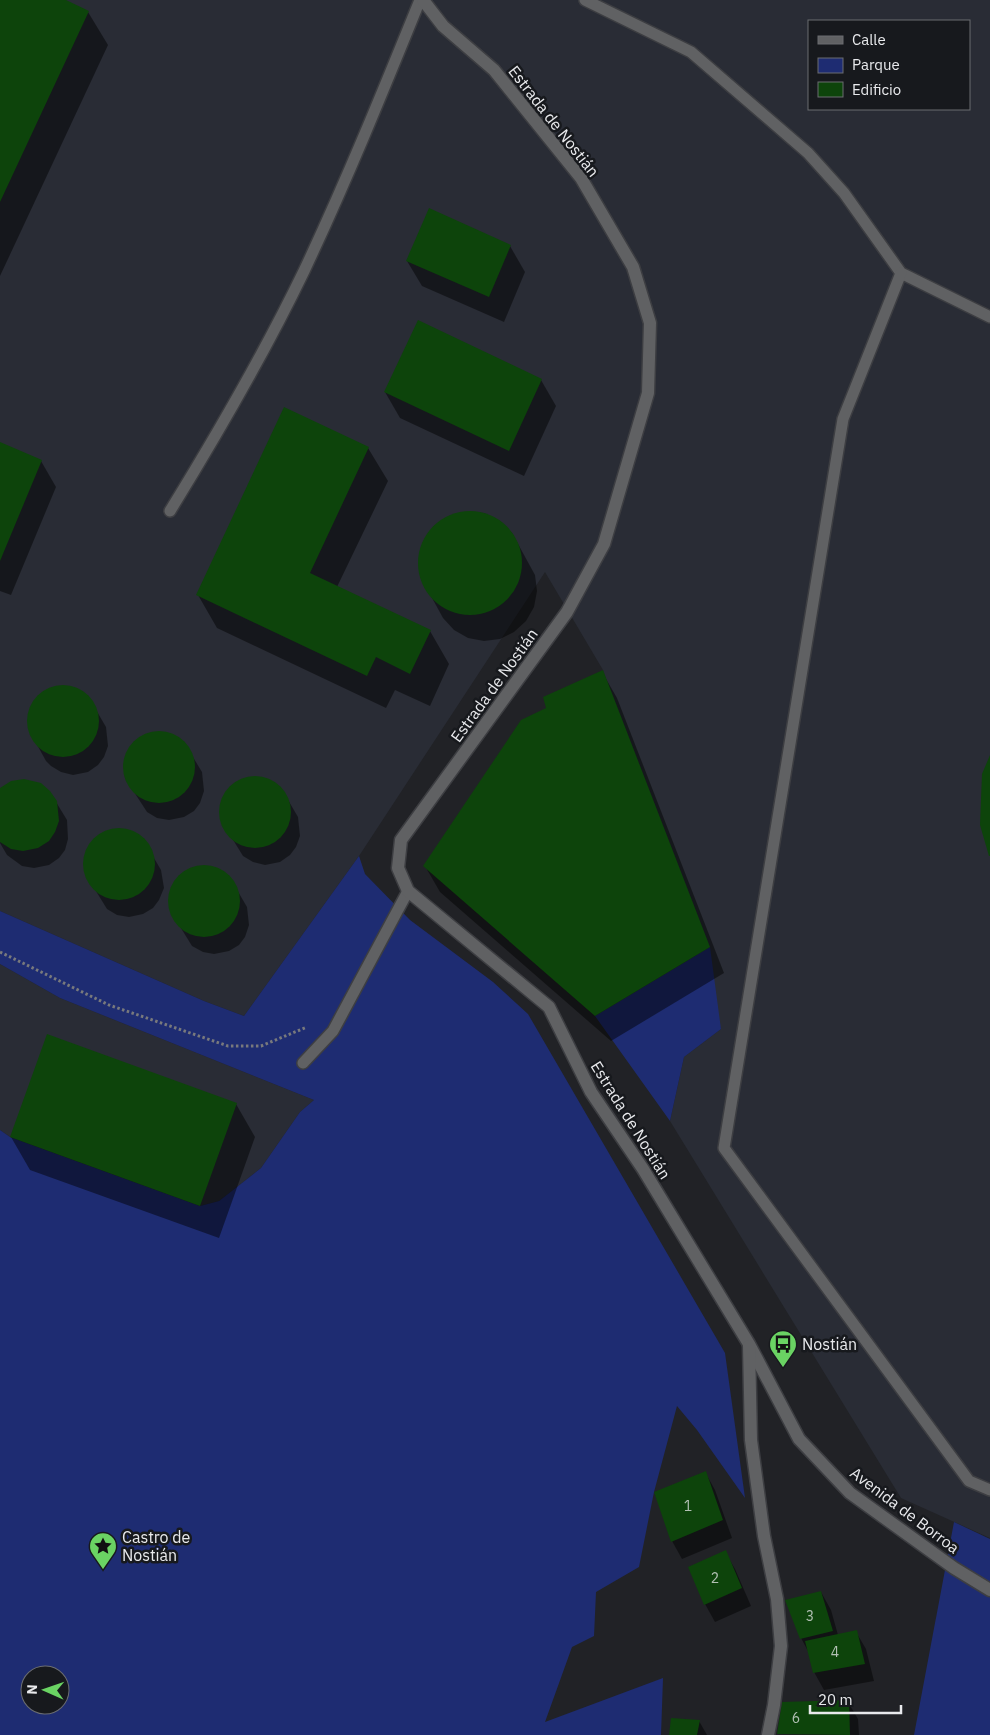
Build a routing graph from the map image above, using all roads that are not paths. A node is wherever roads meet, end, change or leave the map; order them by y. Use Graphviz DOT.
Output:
graph roads {
  1 [pos="421,0"];
  2 [pos="584,0"];
  3 [pos="901,273"];
  4 [pos="990,317"];
  5 [pos="170,511"];
  6 [pos="408,891"];
  7 [pos="303,1063"];
  8 [pos="749,1344"];
  9 [pos="990,1490"];
  10 [pos="990,1590"];
  11 [pos="768,1735"];
  1 -- 5 [label="lane"];
  1 -- 6 [label="street, Estrada de Nostián"];
  2 -- 3 [label="lane"];
  3 -- 4 [label="lane"];
  3 -- 9 [label="lane"];
  6 -- 7 [label="lane"];
  6 -- 8 [label="street, Estrada de Nostián"];
  8 -- 10 [label="street, Avenida de Borroa"];
  8 -- 11 [label="street"];
}
